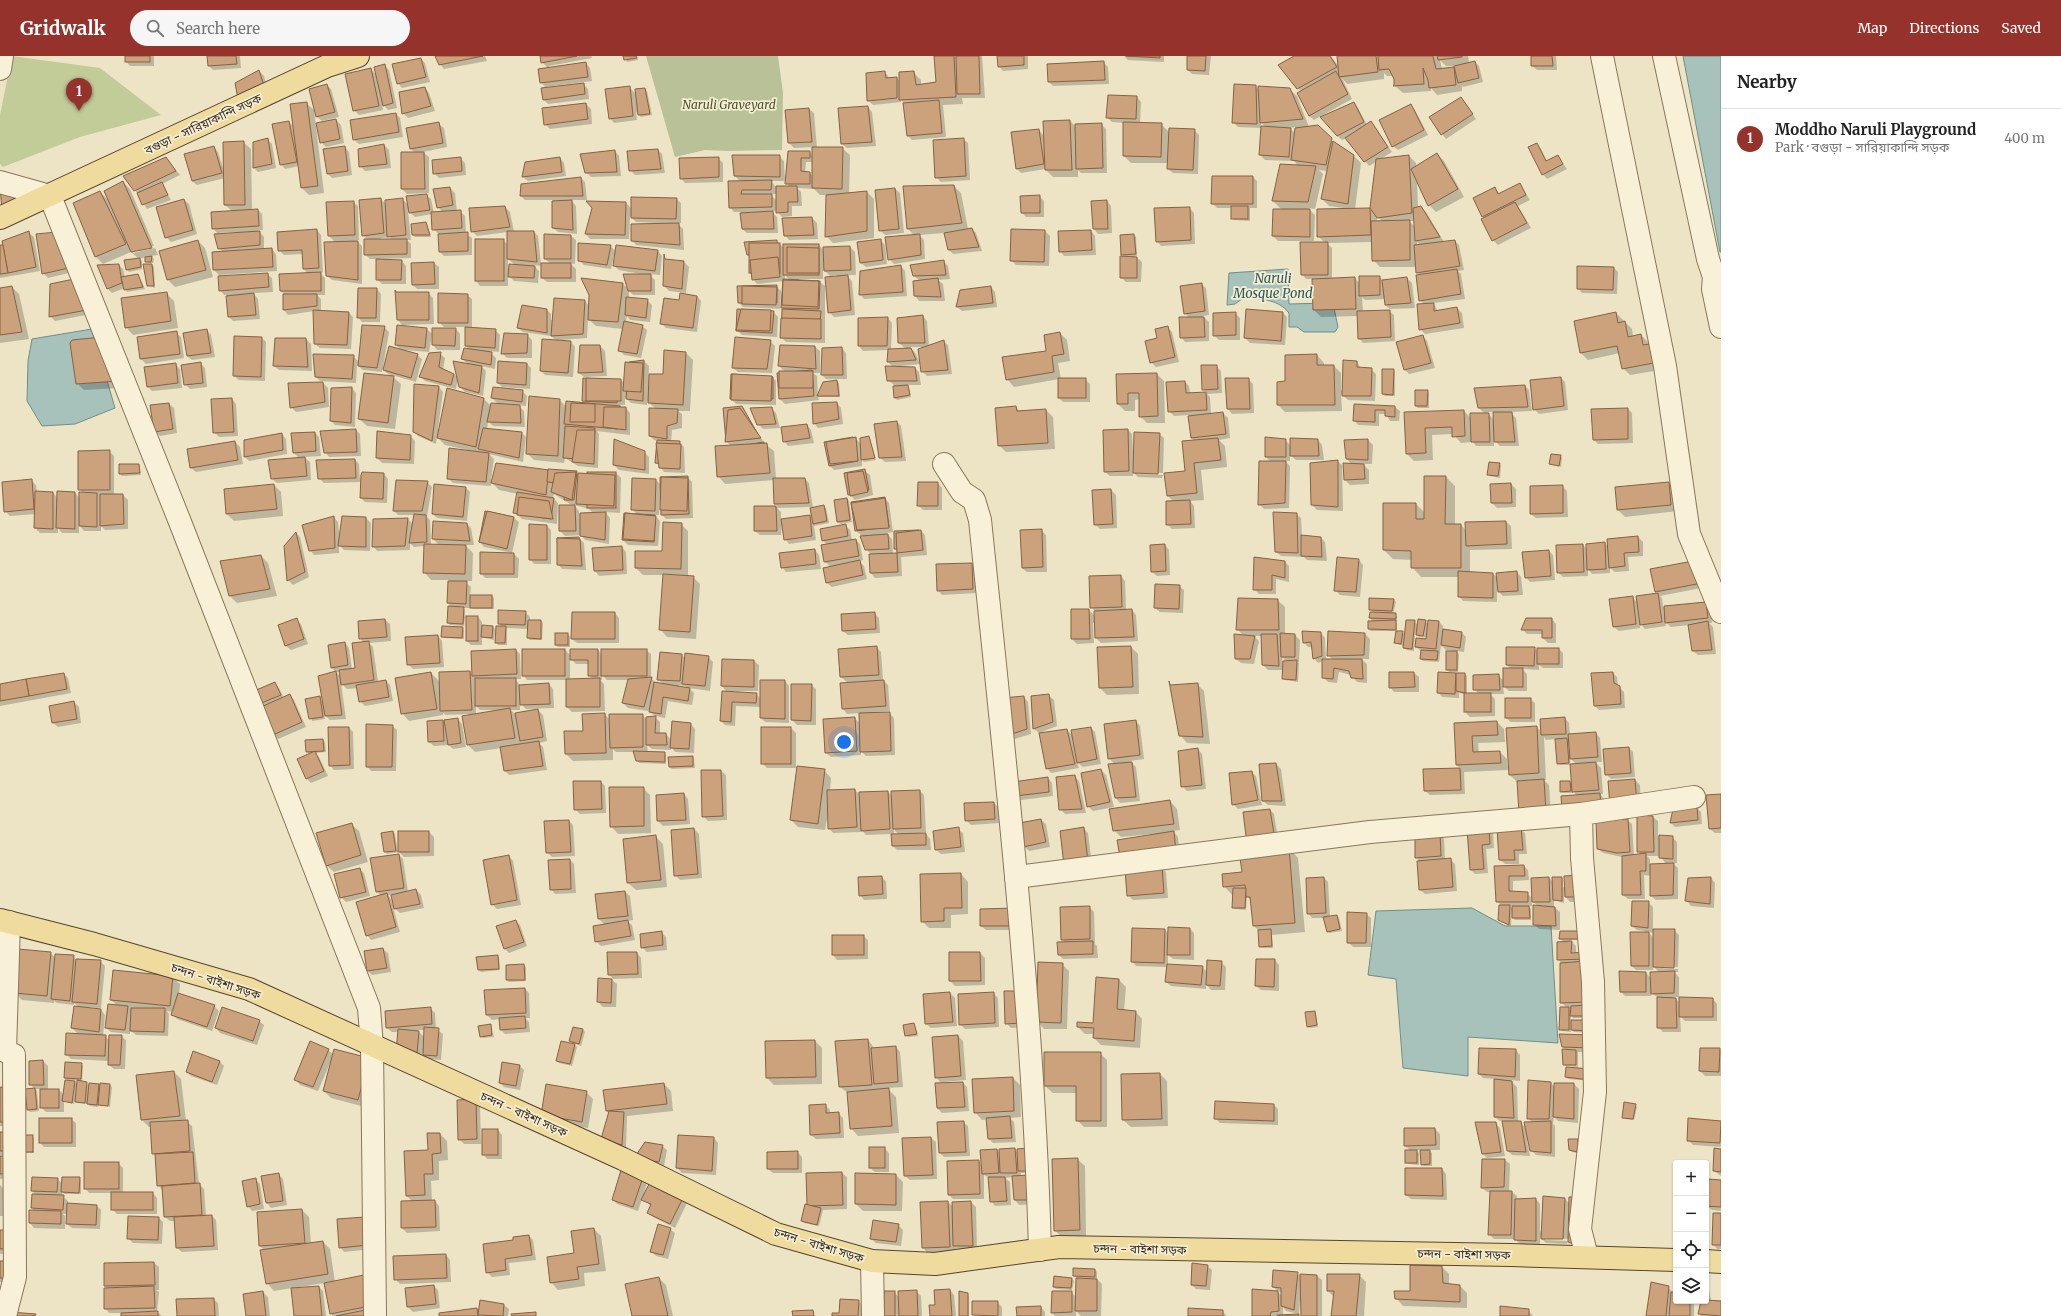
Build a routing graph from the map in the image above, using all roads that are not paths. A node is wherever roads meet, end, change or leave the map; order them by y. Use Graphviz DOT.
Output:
graph roads {
  1 [pos="2,56"];
  2 [pos="358,56"];
  3 [pos="1602,56"];
  4 [pos="1664,56"];
  5 [pos="0,69"];
  6 [pos="0,182"];
  7 [pos="50,196"];
  8 [pos="0,218"];
  9 [pos="1721,327"];
  10 [pos="944,464"];
  11 [pos="1721,612"];
  12 [pos="1694,797"];
  13 [pos="1581,814"];
  14 [pos="1016,877"];
  15 [pos="4,921"];
  16 [pos="372,1046"];
  17 [pos="1040,1250"];
  18 [pos="1587,1257"];
  19 [pos="1673,1260"];
  20 [pos="872,1261"];
  21 [pos="1709,1261"];
  22 [pos="1721,1262"];
  23 [pos="5,1316"];
  24 [pos="375,1316"];
  25 [pos="873,1316"];
  1 -- 5 [label="street"];
  2 -- 7 [label="main road, বগুড়া - সারিয়াকান্দি সড়ক"];
  3 -- 11 [label="street"];
  4 -- 9 [label="street"];
  6 -- 7 [label="street"];
  7 -- 8 [label="main road, বগুড়া - সারিয়াকান্দি সড়ক"];
  7 -- 16 [label="street"];
  10 -- 14 [label="street"];
  12 -- 13 [label="street"];
  13 -- 14 [label="street"];
  13 -- 18 [label="street"];
  14 -- 17 [label="street"];
  15 -- 16 [label="main road, চন্দন - বাইশা সড়ক"];
  15 -- 23 [label="street"];
  16 -- 20 [label="main road, চন্দন - বাইশা সড়ক"];
  16 -- 24 [label="street"];
  17 -- 18 [label="main road, চন্দন - বাইশা সড়ক"];
  17 -- 20 [label="main road, চন্দন - বাইশা সড়ক"];
  18 -- 19 [label="main road, চন্দন - বাইশা সড়ক"];
  20 -- 25 [label="street"];
  21 -- 22 [label="main road"];
}
